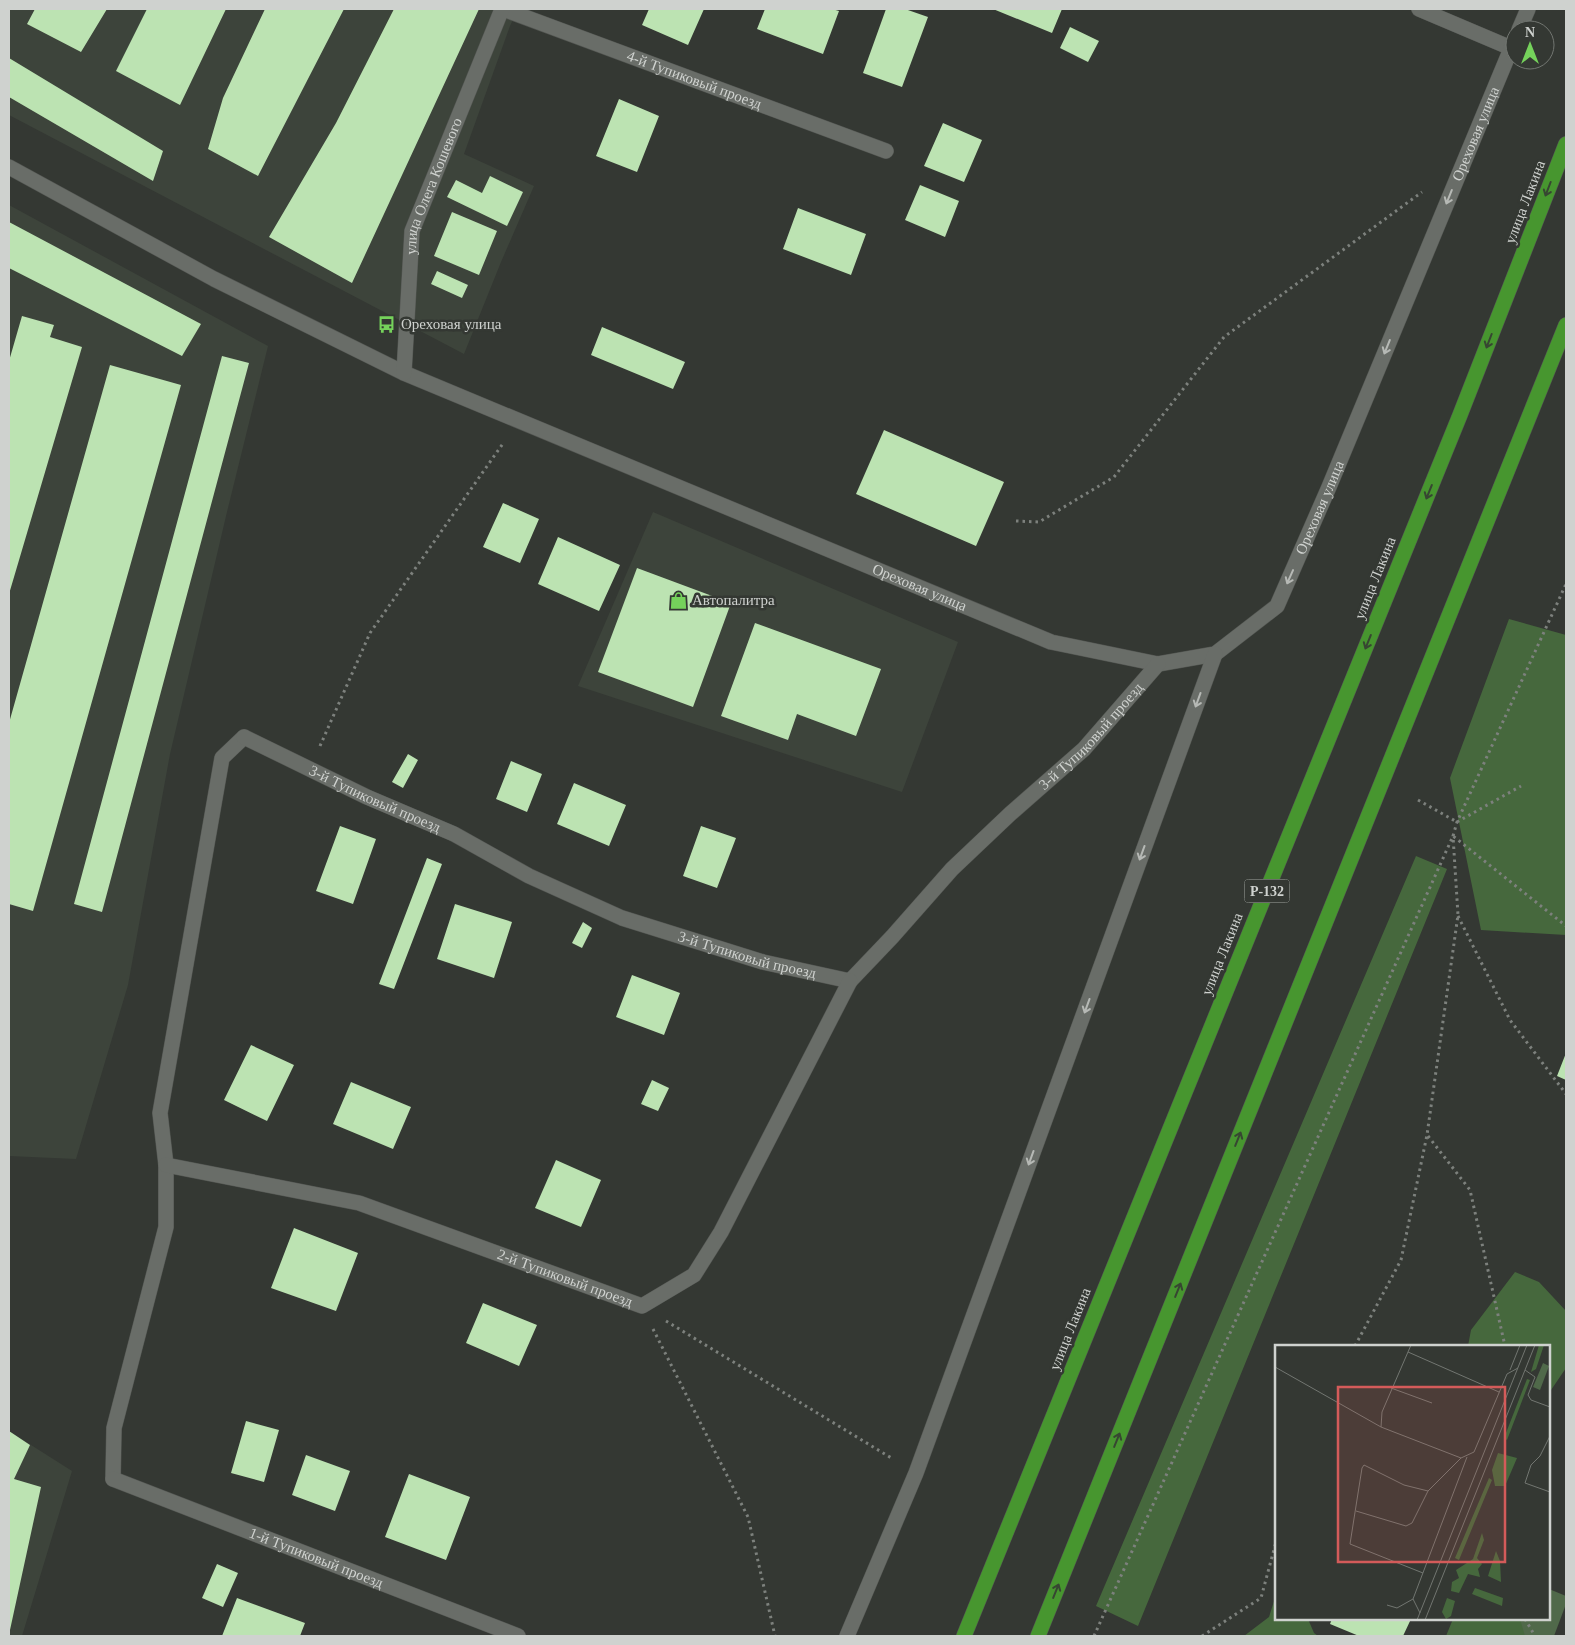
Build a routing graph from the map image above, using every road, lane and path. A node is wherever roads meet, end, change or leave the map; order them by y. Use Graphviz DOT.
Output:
graph roads {
  1 [pos="503,9"];
  2 [pos="1419,9"];
  3 [pos="1505,40"];
  4 [pos="1505,62"];
  5 [pos="1566,144"];
  6 [pos="886,151"];
  7 [pos="9,167"];
  8 [pos="1424,192"];
  9 [pos="1566,325"];
  10 [pos="404,373"];
  11 [pos="519,421"];
  12 [pos="1016,521"];
  13 [pos="1566,584"];
  14 [pos="1215,654"];
  15 [pos="1158,664"];
  16 [pos="309,769"];
  17 [pos="1521,786"];
  18 [pos="1418,800"];
  19 [pos="1457,822"];
  20 [pos="1453,836"];
  21 [pos="1458,915"];
  22 [pos="1566,926"];
  23 [pos="850,981"];
  24 [pos="1566,1094"];
  25 [pos="1427,1135"];
  26 [pos="166,1164"];
  27 [pos="642,1306"];
  28 [pos="1356,1345"];
  29 [pos="1505,1345"];
  30 [pos="916,1473"];
  31 [pos="1275,1546"];
  32 [pos="1527,1620"];
  33 [pos="518,1636"];
  34 [pos="776,1636"];
  35 [pos="847,1636"];
  36 [pos="964,1636"];
  37 [pos="1038,1636"];
  38 [pos="1094,1636"];
  39 [pos="1202,1636"];
  40 [pos="1535,1636"];
  1 -- 6 [label="street, 4-й Тупиковый проезд"];
  1 -- 10 [label="street, улица Олега Кошевого"];
  2 -- 3 [label="street"];
  4 -- 14 [label="street, Ореховая улица, one-way"];
  5 -- 36 [label="highway, улица Лакина / Р-132, one-way"];
  7 -- 10 [label="street, Ореховая улица"];
  8 -- 12 [label="path"];
  37 -- 9 [label="highway, one-way"];
  10 -- 11 [label="street, Ореховая улица"];
  11 -- 15 [label="street, Ореховая улица"];
  11 -- 16 [label="path"];
  13 -- 19 [label="path"];
  14 -- 15 [label="street, Ореховая улица"];
  14 -- 30 [label="street, one-way"];
  15 -- 23 [label="street, 3-й Тупиковый проезд"];
  16 -- 23 [label="street, 3-й Тупиковый проезд"];
  16 -- 26 [label="street, 3-й Тупиковый проезд"];
  17 -- 19 [label="path"];
  18 -- 19 [label="path"];
  19 -- 20 [label="path"];
  20 -- 21 [label="path"];
  20 -- 22 [label="path"];
  20 -- 38 [label="path"];
  21 -- 24 [label="path"];
  21 -- 25 [label="path"];
  23 -- 27 [label="street, 2-й Тупиковый проезд"];
  25 -- 28 [label="path"];
  25 -- 29 [label="path"];
  26 -- 27 [label="street, 2-й Тупиковый проезд"];
  26 -- 33 [label="street, 1-й Тупиковый проезд"];
  27 -- 30 [label="path"];
  27 -- 34 [label="path"];
  30 -- 35 [label="street"];
  31 -- 39 [label="path"];
  32 -- 40 [label="path"];
}
